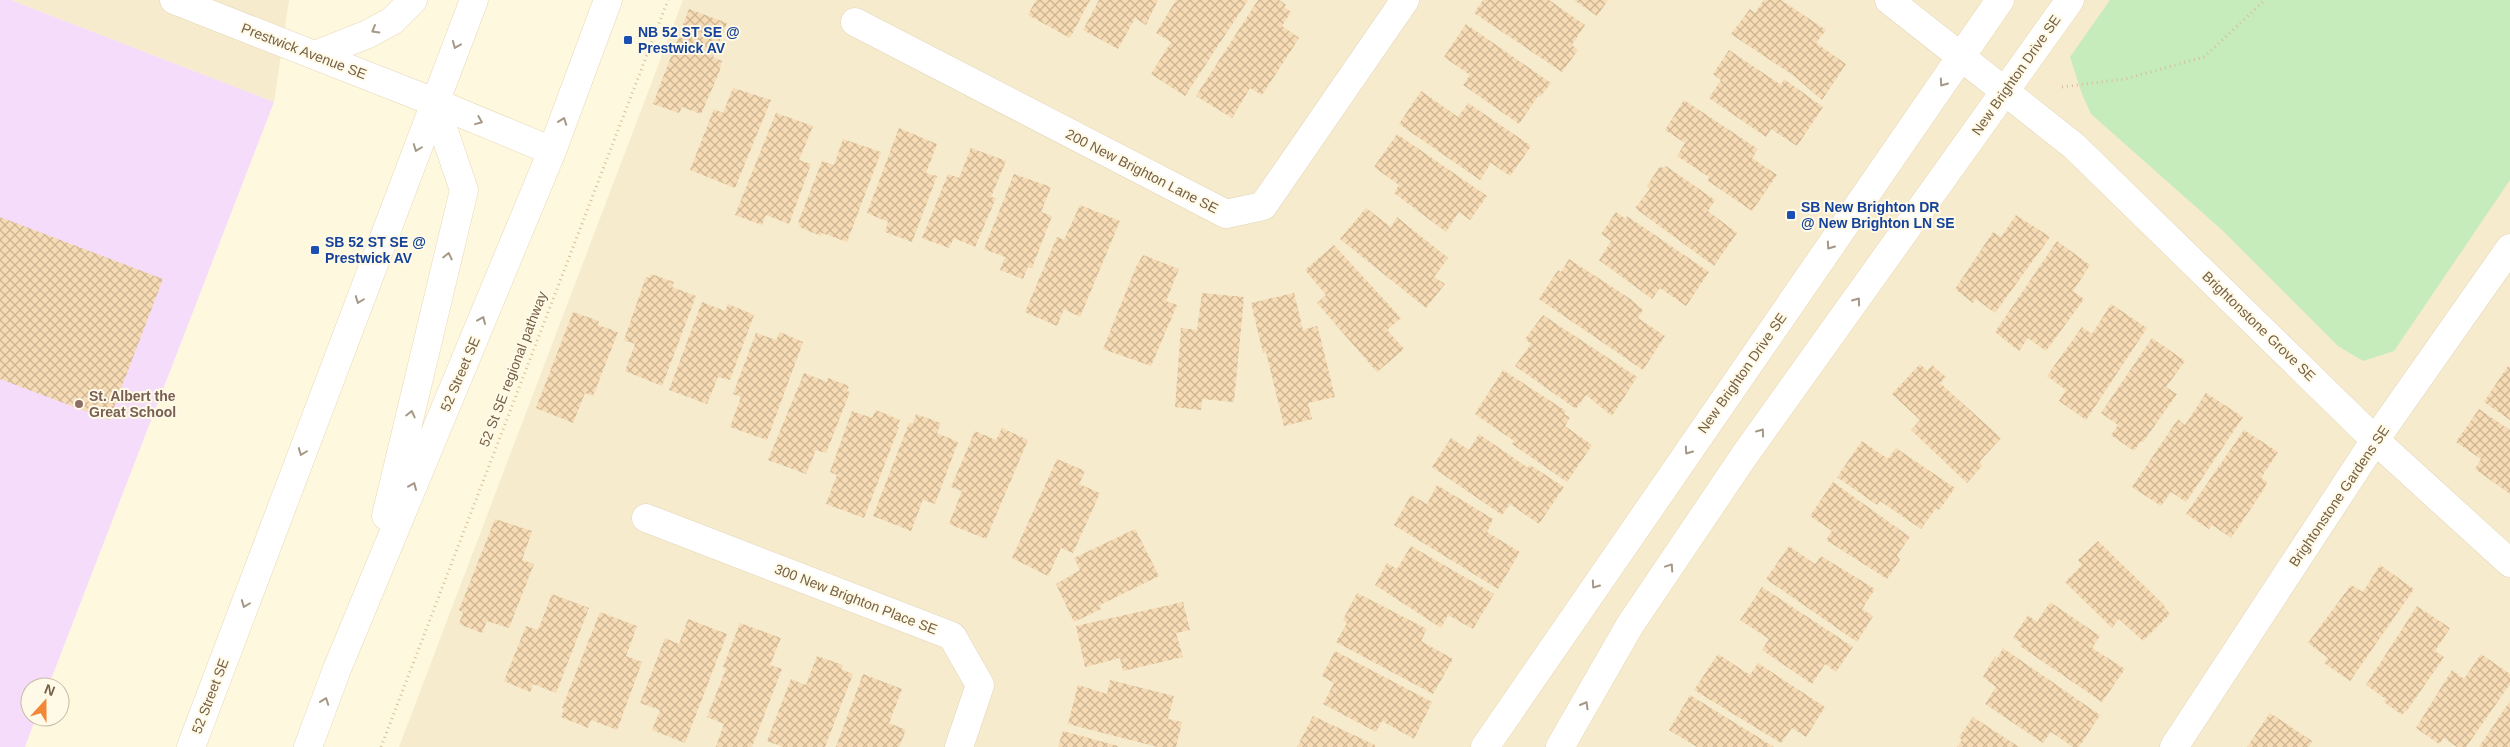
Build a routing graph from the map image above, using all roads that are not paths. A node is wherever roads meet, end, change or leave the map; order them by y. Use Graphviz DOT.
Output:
graph roads {
  1 [pos="174,0"];
  2 [pos="413,0"];
  3 [pos="474,0"];
  4 [pos="608,0"];
  5 [pos="1405,0"];
  6 [pos="1889,0"];
  7 [pos="2000,0"];
  8 [pos="2070,0"];
  9 [pos="855,22"];
  10 [pos="315,55"];
  11 [pos="1962,56"];
  12 [pos="2006,90"];
  13 [pos="434,102"];
  14 [pos="552,151"];
  15 [pos="2510,248"];
  16 [pos="2375,440"];
  17 [pos="646,518"];
  18 [pos="2510,563"];
  19 [pos="367,598"];
  20 [pos="191,747"];
  21 [pos="308,747"];
  22 [pos="960,747"];
  23 [pos="1485,747"];
  24 [pos="1560,747"];
  25 [pos="2174,747"];
  1 -- 10 [label="street, Prestwick Avenue SE"];
  2 -- 10 [label="street, one-way"];
  3 -- 13 [label="street, 52 Street SE, one-way"];
  14 -- 4 [label="street, 52 Street SE, one-way"];
  5 -- 9 [label="street, 200 New Brighton Lane SE"];
  6 -- 11 [label="street, Brightonstone Grove SE"];
  7 -- 11 [label="street, New Brighton Drive SE"];
  8 -- 12 [label="street, New Brighton Drive SE"];
  10 -- 13 [label="street, Prestwick Avenue SE"];
  11 -- 12 [label="street, Brightonstone Grove SE"];
  11 -- 23 [label="street, New Brighton Drive SE, one-way"];
  12 -- 16 [label="street, Brightonstone Grove SE"];
  24 -- 12 [label="street, New Brighton Drive SE, one-way"];
  13 -- 14 [label="street, Prestwick Avenue SE, one-way"];
  19 -- 13 [label="street, one-way"];
  13 -- 20 [label="street, 52 Street SE, one-way"];
  19 -- 14 [label="street, 52 Street SE, one-way"];
  15 -- 16 [label="street, Brightonstone Gardens SE"];
  16 -- 18 [label="street, Brightonstone Grove SE"];
  16 -- 25 [label="street, Brightonstone Gardens SE"];
  17 -- 22 [label="street, 300 New Brighton Place SE"];
  21 -- 19 [label="street, 52 Street SE, one-way"];
}
